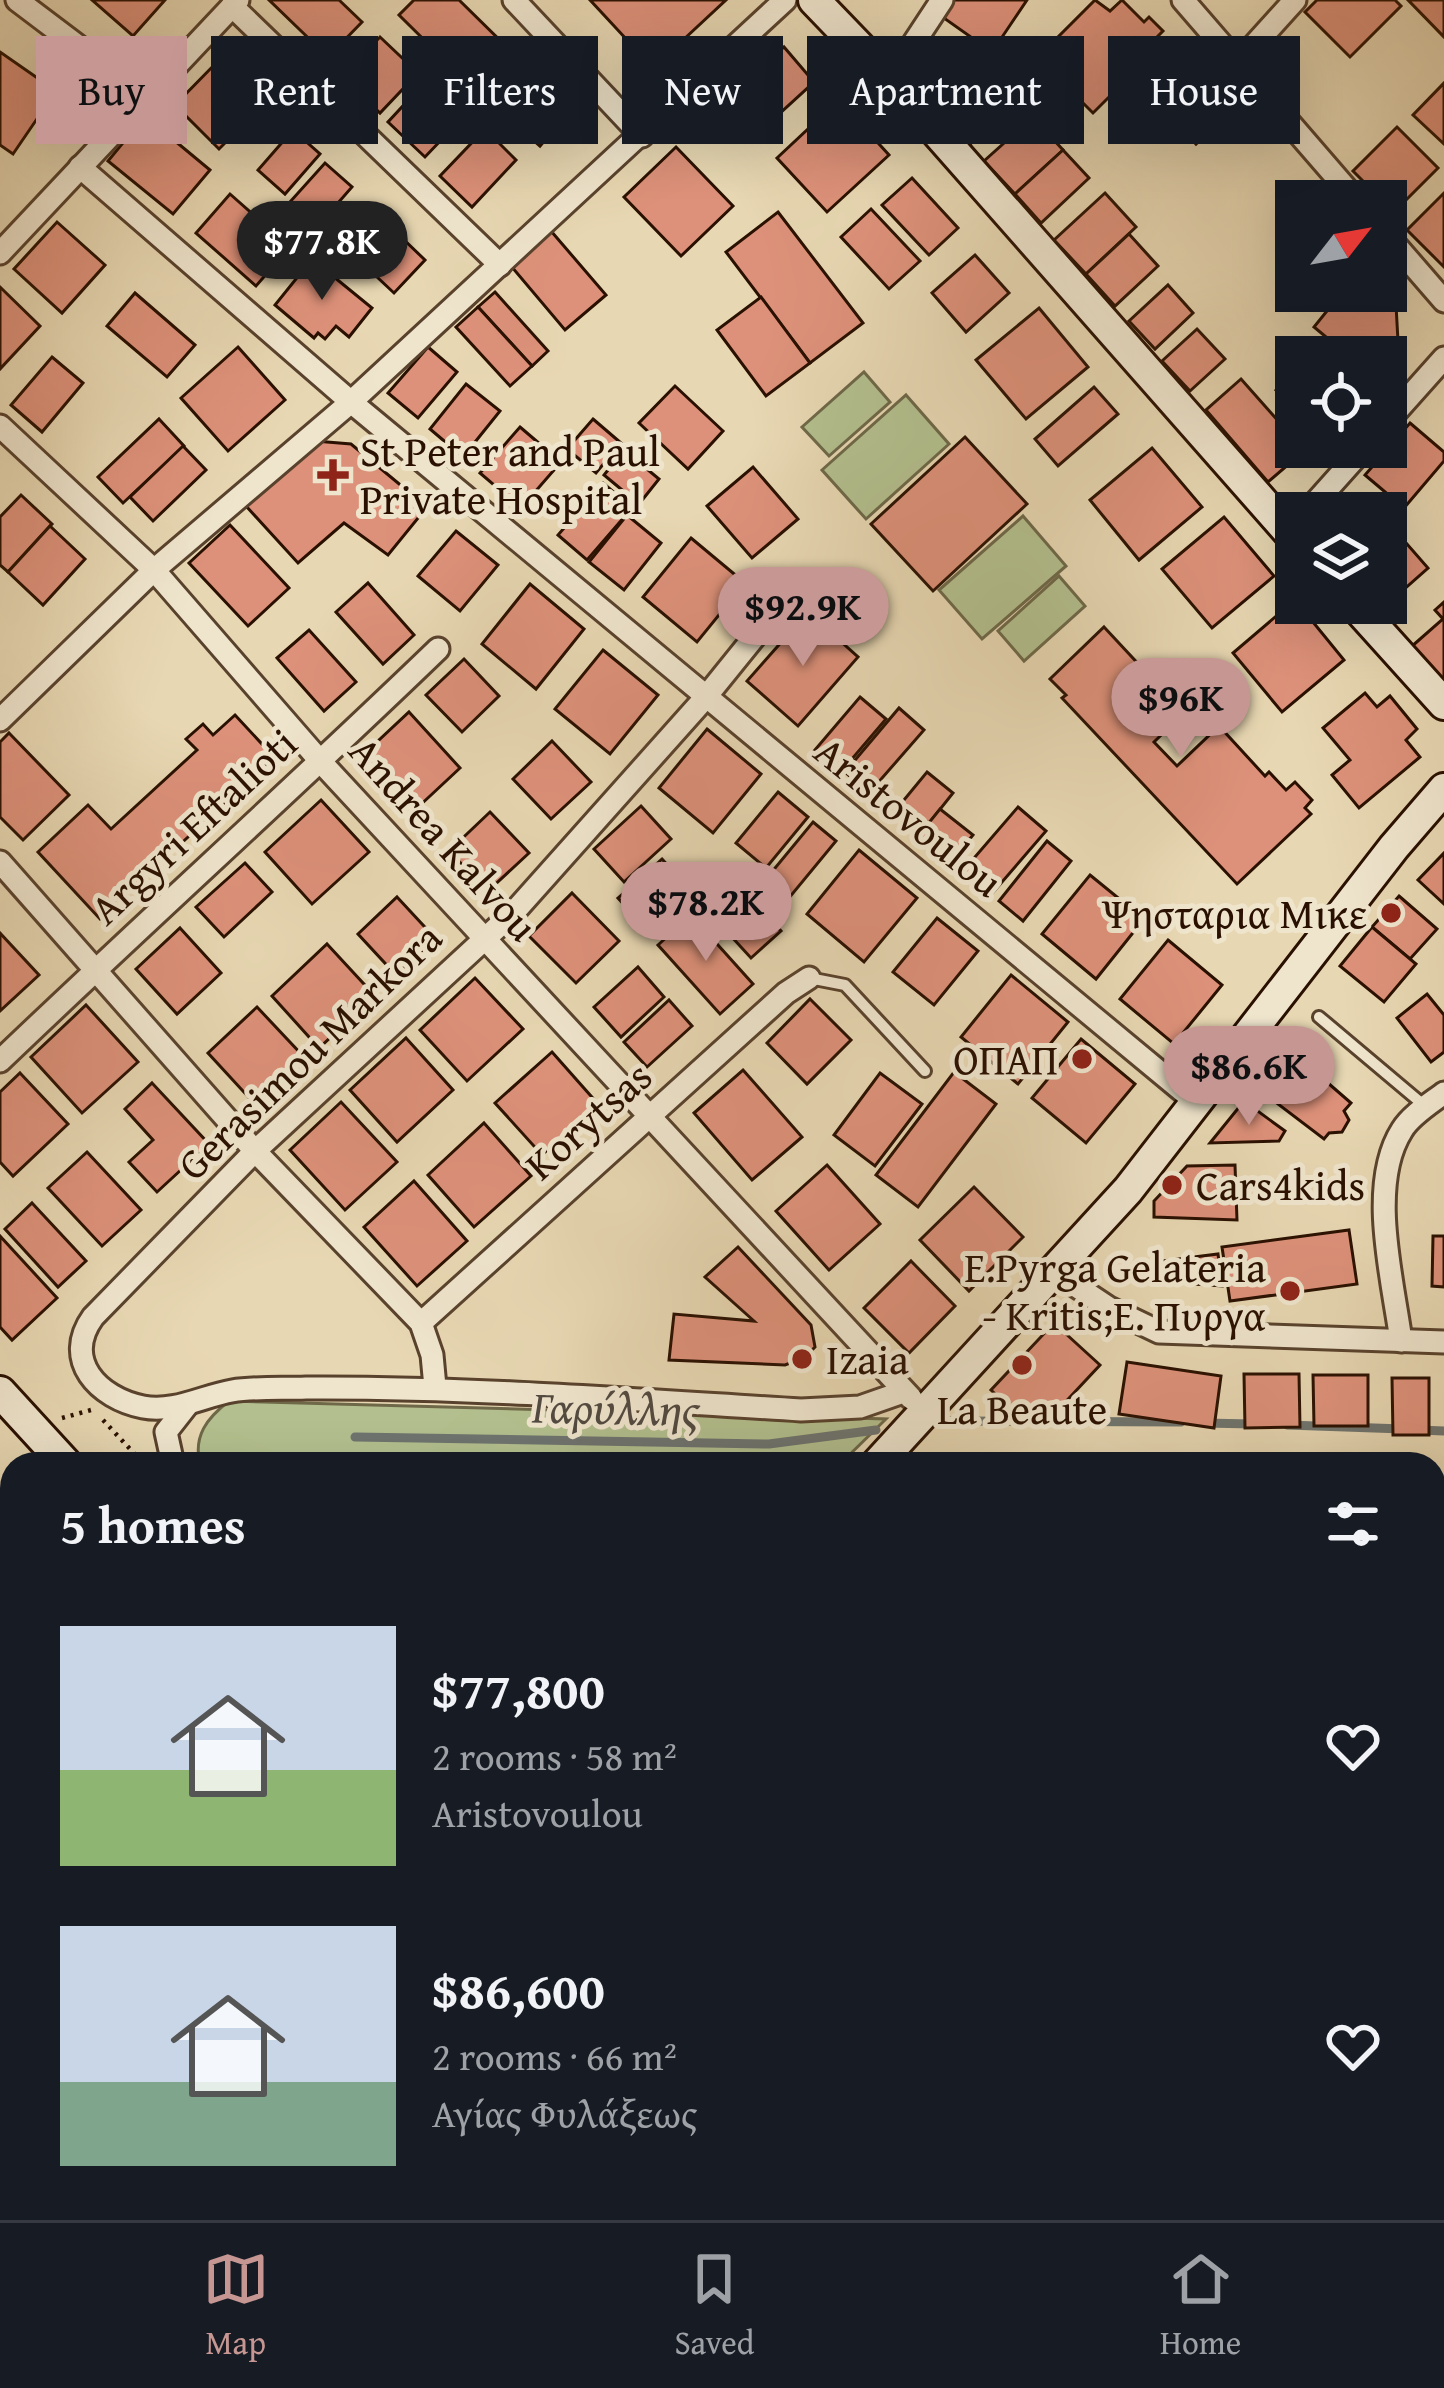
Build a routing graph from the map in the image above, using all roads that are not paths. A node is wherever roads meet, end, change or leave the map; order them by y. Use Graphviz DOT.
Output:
graph roads {
  1 [pos="17,0"];
  2 [pos="514,0"];
  3 [pos="785,0"];
  4 [pos="814,0"];
  5 [pos="942,0"];
  6 [pos="1183,0"];
  7 [pos="1295,0"];
  8 [pos="235,3"];
  9 [pos="65,36"];
  10 [pos="747,36"];
  11 [pos="849,36"];
  12 [pos="918,36"];
  13 [pos="1214,36"];
  14 [pos="1262,36"];
  15 [pos="187,53"];
  16 [pos="622,114"];
  17 [pos="1300,134"];
  18 [pos="101,144"];
  19 [pos="634,144"];
  20 [pos="949,144"];
  21 [pos="80,167"];
  22 [pos="1340,180"];
  23 [pos="0,254"];
  24 [pos="1407,259"];
  25 [pos="500,266"];
  26 [pos="1444,302"];
  27 [pos="1444,358"];
  28 [pos="1407,399"];
  29 [pos="351,402"];
  30 [pos="0,426"];
  31 [pos="1347,468"];
  32 [pos="1327,492"];
  33 [pos="1275,503"];
  34 [pos="154,569"];
  35 [pos="777,609"];
  36 [pos="1372,624"];
  37 [pos="438,649"];
  38 [pos="705,698"];
  39 [pos="1444,704"];
  40 [pos="0,720"];
  41 [pos="321,762"];
  42 [pos="1444,788"];
  43 [pos="0,862"];
  44 [pos="484,940"];
  45 [pos="93,971"];
  46 [pos="809,978"];
  47 [pos="1319,1016"];
  48 [pos="0,1060"];
  49 [pos="925,1071"];
  50 [pos="1435,1100"];
  51 [pos="1197,1103"];
  52 [pos="650,1118"];
  53 [pos="255,1151"];
  54 [pos="1055,1272"];
  55 [pos="421,1323"];
  56 [pos="1401,1341"];
  57 [pos="1444,1342"];
  58 [pos="434,1388"];
  59 [pos="0,1392"];
  60 [pos="914,1401"];
  61 [pos="188,1403"];
  62 [pos="55,1452"];
  63 [pos="170,1452"];
  64 [pos="884,1452"];
  1 -- 9 [label="street"];
  2 -- 16 [label="street"];
  3 -- 10 [label="street"];
  4 -- 11 [label="main road"];
  5 -- 12 [label="street"];
  6 -- 13 [label="street"];
  7 -- 14 [label="street"];
  8 -- 15 [label="street"];
  8 -- 25 [label="street"];
  17 -- 22 [label="street"];
  18 -- 21 [label="street"];
  19 -- 25 [label="street"];
  20 -- 33 [label="main road"];
  21 -- 23 [label="street"];
  21 -- 29 [label="street, Aristovoulou"];
  24 -- 26 [label="street"];
  25 -- 29 [label="street"];
  27 -- 28 [label="street"];
  29 -- 34 [label="street"];
  29 -- 38 [label="street, Aristovoulou"];
  30 -- 34 [label="street, Andrea Kalvou"];
  31 -- 32 [label="street"];
  34 -- 40 [label="street"];
  34 -- 41 [label="street, Andrea Kalvou"];
  35 -- 38 [label="street, Gerasimou Markora"];
  36 -- 39 [label="main road"];
  37 -- 41 [label="street, Argyri Eftalioti"];
  38 -- 44 [label="street, Gerasimou Markora"];
  38 -- 51 [label="street, Aristovoulou"];
  41 -- 44 [label="street, Andrea Kalvou"];
  41 -- 45 [label="street, Argyri Eftalioti"];
  42 -- 51 [label="main road"];
  43 -- 45 [label="street"];
  44 -- 52 [label="street, Andrea Kalvou"];
  44 -- 53 [label="street, Gerasimou Markora"];
  45 -- 48 [label="street, Argyri Eftalioti"];
  45 -- 53 [label="street"];
  46 -- 49 [label="lane"];
  46 -- 52 [label="street, Korytsas"];
  47 -- 50 [label="lane"];
  50 -- 56 [label="street"];
  51 -- 54 [label="main road"];
  52 -- 55 [label="street, Korytsas"];
  52 -- 60 [label="street, Andrea Kalvou"];
  53 -- 55 [label="street"];
  53 -- 61 [label="street, Gerasimou Markora"];
  54 -- 56 [label="street"];
  54 -- 60 [label="main road"];
  55 -- 58 [label="street"];
  56 -- 57 [label="street"];
  58 -- 60 [label="street"];
  58 -- 61 [label="street"];
  59 -- 62 [label="main road"];
  60 -- 64 [label="main road"];
  61 -- 63 [label="street"];
}
